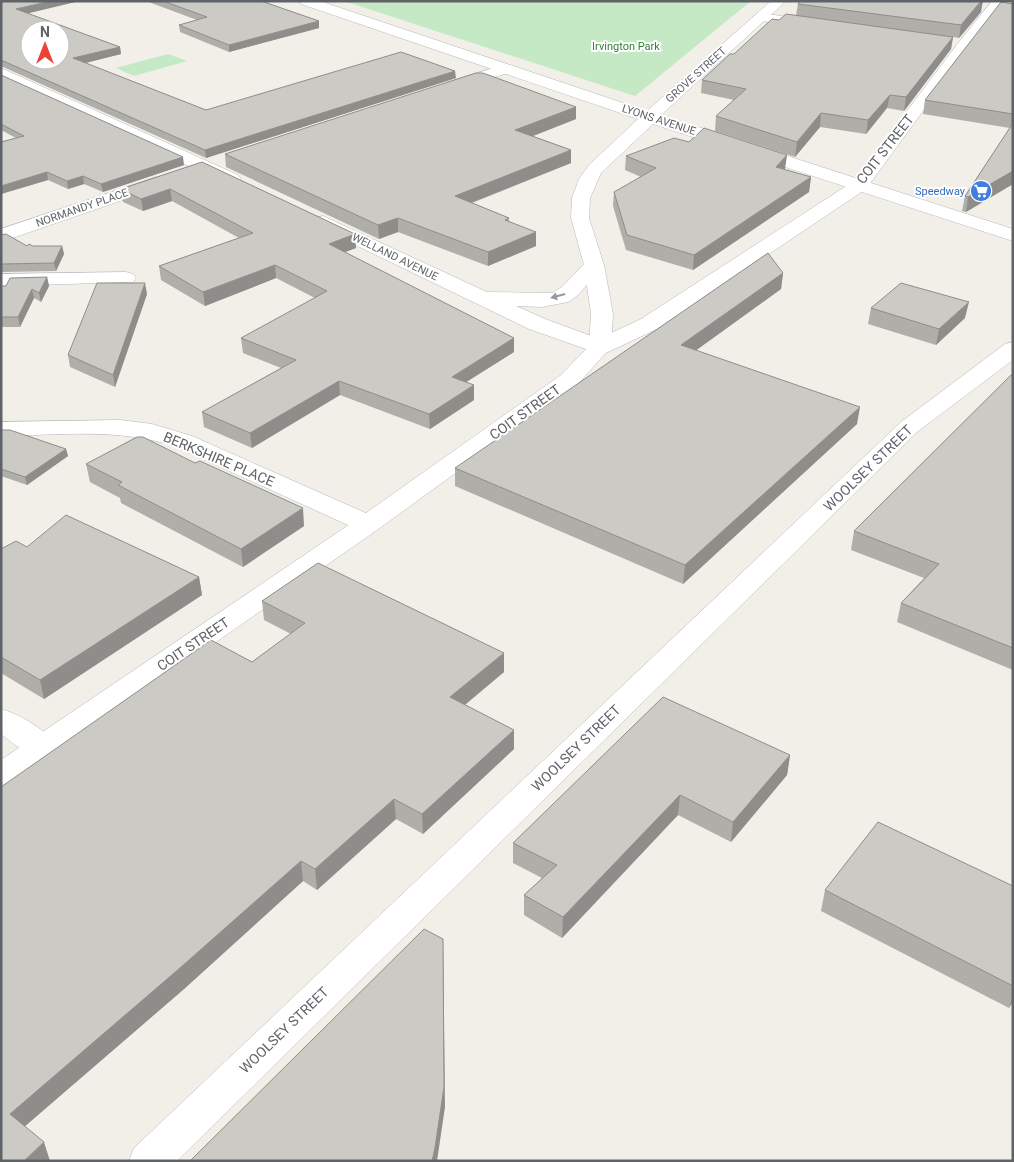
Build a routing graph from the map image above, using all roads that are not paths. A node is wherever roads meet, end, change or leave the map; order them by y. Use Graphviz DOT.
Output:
graph roads {
  1 [pos="306,1"];
  2 [pos="779,1"];
  3 [pos="1000,1"];
  4 [pos="760,17"];
  5 [pos="826,26"];
  6 [pos="944,42"];
  7 [pos="964,45"];
  8 [pos="506,69"];
  9 [pos="1,73"];
  10 [pos="433,92"];
  11 [pos="650,117"];
  12 [pos="224,160"];
  13 [pos="205,166"];
  14 [pos="860,185"];
  15 [pos="250,187"];
  16 [pos="303,213"];
  17 [pos="1013,235"];
  18 [pos="1,236"];
  19 [pos="594,265"];
  20 [pos="126,278"];
  21 [pos="1,280"];
  22 [pos="473,294"];
  23 [pos="600,347"];
  24 [pos="1013,349"];
  25 [pos="1,429"];
  26 [pos="368,524"];
  27 [pos="1,719"];
  28 [pos="42,748"];
  29 [pos="1,776"];
  30 [pos="149,1161"];
  1 -- 8 [label="street, LYONS AVENUE"];
  2 -- 4 [label="street, GROVE STREET"];
  3 -- 7 [label="street, COIT STREET"];
  4 -- 5 [label="street"];
  4 -- 11 [label="street, GROVE STREET"];
  6 -- 7 [label="street"];
  7 -- 14 [label="street, COIT STREET"];
  8 -- 10 [label="street"];
  8 -- 11 [label="street, LYONS AVENUE"];
  9 -- 13 [label="street"];
  11 -- 14 [label="street, LYONS AVENUE"];
  11 -- 19 [label="street, GROVE STREET"];
  12 -- 13 [label="street, NORMANDY PLACE"];
  13 -- 15 [label="street"];
  13 -- 18 [label="street, NORMANDY PLACE"];
  14 -- 17 [label="street, LYONS AVENUE"];
  14 -- 23 [label="street, COIT STREET"];
  16 -- 22 [label="street, WELLAND AVENUE"];
  19 -- 22 [label="street, one-way"];
  19 -- 23 [label="street, GROVE STREET"];
  20 -- 21 [label="street"];
  22 -- 23 [label="street, WELLAND AVENUE"];
  23 -- 26 [label="street, COIT STREET"];
  24 -- 30 [label="street, WOOLSEY STREET"];
  25 -- 26 [label="street, BERKSHIRE PLACE"];
  26 -- 28 [label="street, COIT STREET"];
  27 -- 28 [label="street"];
  28 -- 29 [label="street, COIT STREET"];
}
